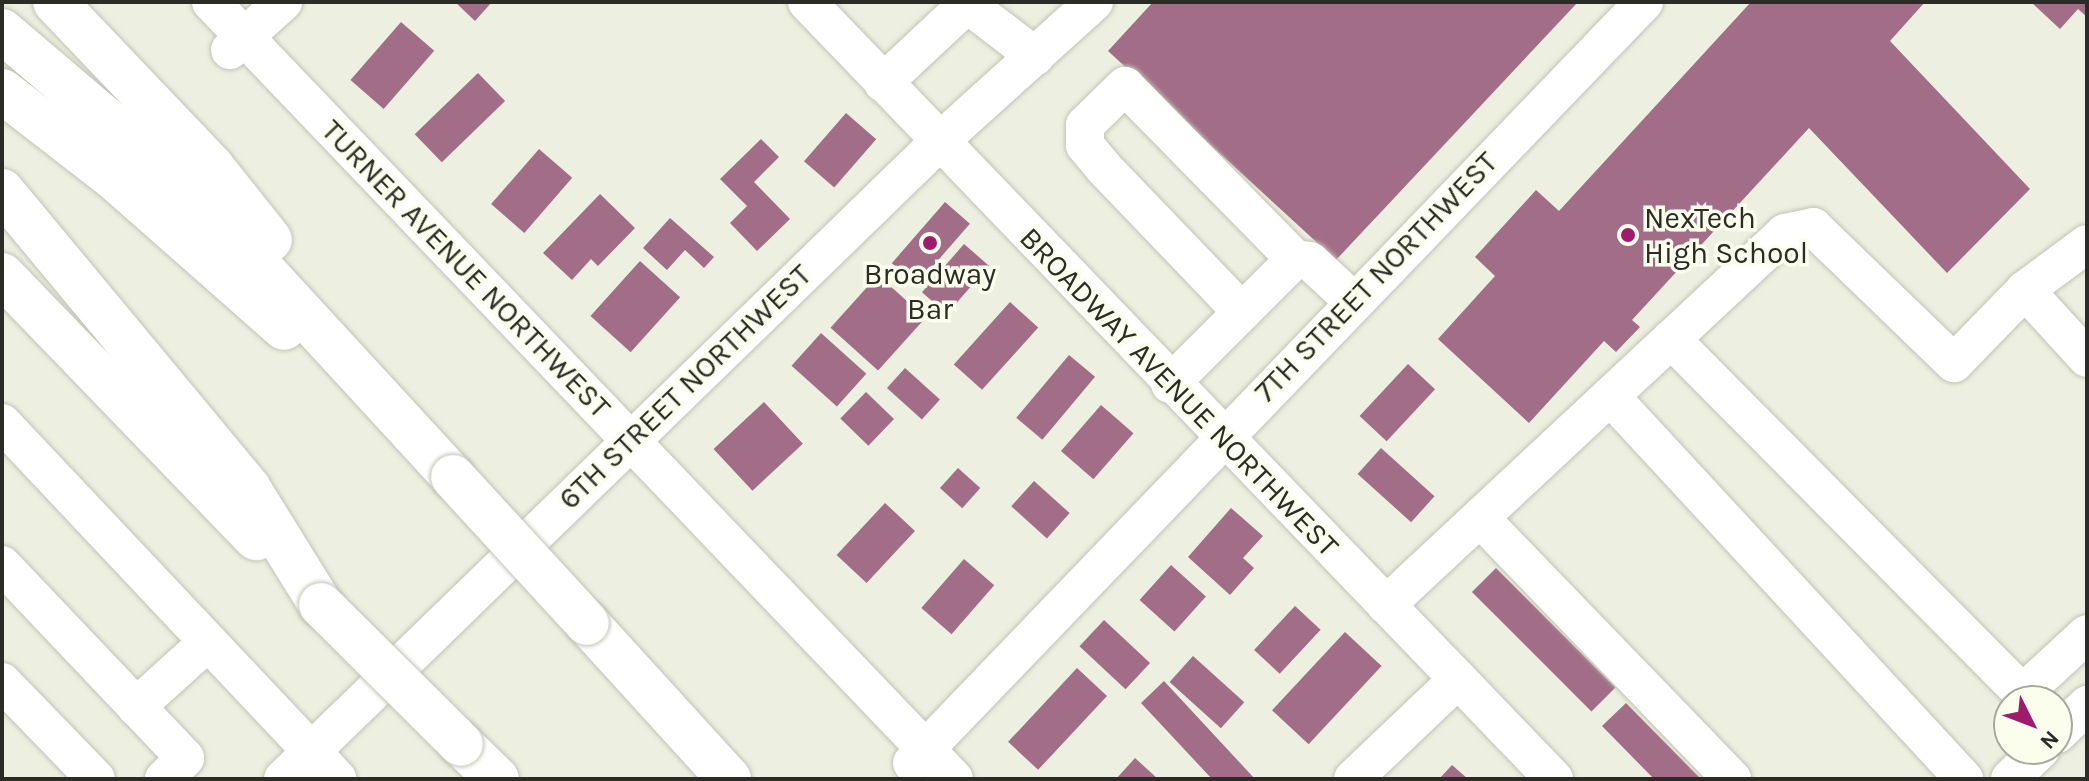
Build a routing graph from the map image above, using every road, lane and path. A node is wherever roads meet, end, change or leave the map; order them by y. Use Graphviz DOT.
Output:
graph roads {
  1 [pos="55,2"];
  2 [pos="211,2"];
  3 [pos="283,2"];
  4 [pos="807,2"];
  5 [pos="1094,2"];
  6 [pos="1644,2"];
  7 [pos="2,31"];
  8 [pos="237,44"];
  9 [pos="1035,56"];
  10 [pos="883,83"];
  11 [pos="2,91"];
  12 [pos="939,142"];
  13 [pos="2,191"];
  14 [pos="2087,244"];
  15 [pos="1295,259"];
  16 [pos="2,275"];
  17 [pos="2025,290"];
  18 [pos="1353,301"];
  19 [pos="1242,312"];
  20 [pos="2,316"];
  21 [pos="1671,339"];
  22 [pos="2087,358"];
  23 [pos="1170,384"];
  24 [pos="1610,396"];
  25 [pos="390,407"];
  26 [pos="2,423"];
  27 [pos="1220,436"];
  28 [pos="630,440"];
  29 [pos="170,451"];
  30 [pos="448,472"];
  31 [pos="1480,518"];
  32 [pos="2,565"];
  33 [pos="321,605"];
  34 [pos="1386,605"];
  35 [pos="2087,634"];
  36 [pos="208,642"];
  37 [pos="1458,679"];
  38 [pos="2,682"];
  39 [pos="2014,685"];
  40 [pos="2038,685"];
  41 [pos="136,707"];
  42 [pos="311,752"];
  43 [pos="918,756"];
  44 [pos="72,771"];
  45 [pos="164,779"];
  46 [pos="283,779"];
  47 [pos="337,779"];
  48 [pos="497,779"];
  49 [pos="729,779"];
  50 [pos="954,779"];
  51 [pos="1353,779"];
  52 [pos="1554,779"];
  53 [pos="1732,779"];
  54 [pos="1964,779"];
  1 -- 25 [label="highway"];
  2 -- 8 [label="street, TURNER AVENUE NORTHWEST"];
  3 -- 8 [label="street"];
  4 -- 10 [label="street, BROADWAY AVENUE NORTHWEST"];
  5 -- 9 [label="street, 6TH STREET NORTHWEST"];
  6 -- 18 [label="street, 7TH STREET NORTHWEST"];
  7 -- 25 [label="highway"];
  8 -- 28 [label="street, TURNER AVENUE NORTHWEST"];
  9 -- 10 [label="street"];
  9 -- 12 [label="street, 6TH STREET NORTHWEST"];
  10 -- 12 [label="street, BROADWAY AVENUE NORTHWEST"];
  11 -- 30 [label="highway"];
  12 -- 23 [label="street, BROADWAY AVENUE NORTHWEST"];
  12 -- 28 [label="street, 6TH STREET NORTHWEST"];
  13 -- 33 [label="highway"];
  14 -- 17 [label="street"];
  15 -- 18 [label="street"];
  15 -- 19 [label="street"];
  15 -- 19 [label="street"];
  16 -- 29 [label="highway"];
  17 -- 21 [label="street"];
  17 -- 22 [label="street"];
  18 -- 27 [label="street, 7TH STREET NORTHWEST"];
  19 -- 23 [label="street"];
  20 -- 29 [label="highway"];
  21 -- 24 [label="street"];
  21 -- 39 [label="street"];
  23 -- 27 [label="street, BROADWAY AVENUE NORTHWEST"];
  24 -- 31 [label="street"];
  24 -- 54 [label="street"];
  25 -- 30 [label="highway"];
  26 -- 36 [label="street"];
  27 -- 34 [label="street, BROADWAY AVENUE NORTHWEST"];
  27 -- 43 [label="street, 7TH STREET NORTHWEST"];
  28 -- 42 [label="street, 6TH STREET NORTHWEST"];
  28 -- 43 [label="street, TURNER AVENUE NORTHWEST"];
  29 -- 33 [label="highway"];
  30 -- 49 [label="highway, bridge"];
  31 -- 34 [label="street"];
  31 -- 53 [label="street"];
  32 -- 41 [label="street"];
  33 -- 48 [label="highway, bridge"];
  34 -- 37 [label="street, BROADWAY AVENUE NORTHWEST"];
  35 -- 40 [label="street"];
  36 -- 41 [label="street"];
  36 -- 42 [label="street"];
  37 -- 51 [label="street"];
  37 -- 52 [label="street, BROADWAY AVENUE NORTHWEST"];
  38 -- 44 [label="street"];
  41 -- 45 [label="street"];
  42 -- 46 [label="street, 6TH STREET NORTHWEST"];
  42 -- 47 [label="street"];
  43 -- 50 [label="street, TURNER AVENUE NORTHWEST"];
}
